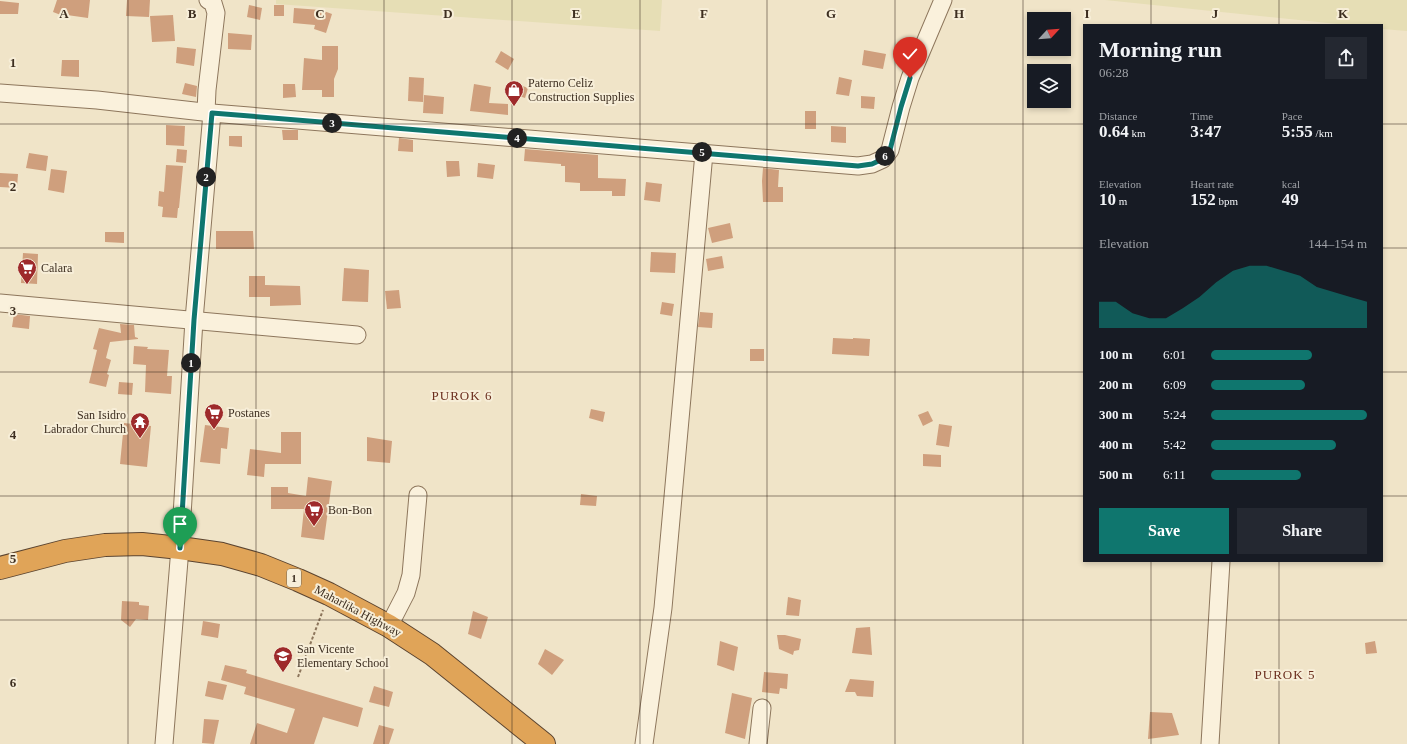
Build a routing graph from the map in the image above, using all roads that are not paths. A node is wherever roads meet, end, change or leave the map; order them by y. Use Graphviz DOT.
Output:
graph roads {
  1 [pos="208,0"];
  2 [pos="943,0"];
  3 [pos="0,93"];
  4 [pos="209,113"];
  5 [pos="704,153"];
  6 [pos="0,303"];
  7 [pos="194,320"];
  8 [pos="357,335"];
  9 [pos="418,495"];
  10 [pos="180,548"];
  11 [pos="1221,562"];
  12 [pos="0,568"];
  13 [pos="389,626"];
  14 [pos="762,708"];
  15 [pos="164,744"];
  16 [pos="544,744"];
  17 [pos="644,744"];
  18 [pos="758,744"];
  19 [pos="1210,744"];
  1 -- 4 [label="street"];
  2 -- 5 [label="street"];
  3 -- 4 [label="street"];
  4 -- 5 [label="street"];
  4 -- 7 [label="street"];
  5 -- 17 [label="street"];
  6 -- 7 [label="street"];
  7 -- 8 [label="street"];
  7 -- 10 [label="street"];
  9 -- 13 [label="street"];
  10 -- 12 [label="highway, Maharlika Highway / 1"];
  10 -- 13 [label="highway, Maharlika Highway / 1"];
  10 -- 15 [label="street"];
  11 -- 19 [label="street"];
  13 -- 16 [label="highway, Maharlika Highway / 1"];
  14 -- 18 [label="street"];
}
